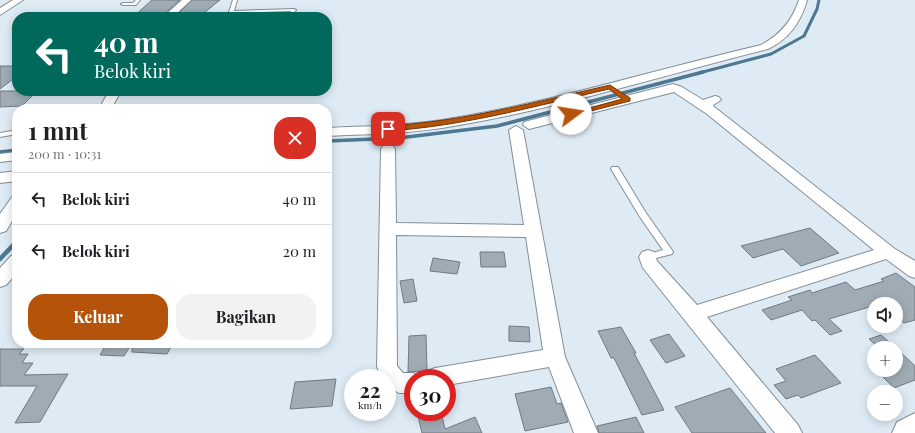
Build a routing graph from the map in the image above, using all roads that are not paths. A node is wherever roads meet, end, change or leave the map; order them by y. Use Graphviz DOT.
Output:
graph roads {
  1 [pos="19,0"];
  2 [pos="138,0"];
  3 [pos="187,0"];
  4 [pos="235,0"];
  5 [pos="803,0"];
  6 [pos="122,4"];
  7 [pos="0,12"];
  8 [pos="174,12"];
  9 [pos="231,12"];
  10 [pos="231,12"];
  11 [pos="293,12"];
  12 [pos="613,89"];
  13 [pos="627,100"];
  14 [pos="332,132"];
  15 [pos="12,133"];
  16 [pos="0,135"];
  17 [pos="388,150"];
  18 [pos="12,157"];
  19 [pos="0,158"];
  20 [pos="615,169"];
  21 [pos="12,177"];
  22 [pos="0,178"];
  23 [pos="12,209"];
  24 [pos="0,227"];
  25 [pos="388,229"];
  26 [pos="534,231"];
  27 [pos="889,253"];
  28 [pos="648,257"];
  29 [pos="12,266"];
  30 [pos="915,271"];
  31 [pos="0,280"];
  32 [pos="693,314"];
  33 [pos="555,357"];
  34 [pos="456,374"];
  35 [pos="404,383"];
  36 [pos="915,429"];
  37 [pos="586,433"];
  38 [pos="790,433"];
  39 [pos="908,433"];
  1 -- 7 [label="street"];
  2 -- 6 [label="lane"];
  3 -- 8 [label="street"];
  4 -- 10 [label="lane"];
  5 -- 12 [label="street"];
  9 -- 11 [label="lane"];
  12 -- 13 [label="street"];
  12 -- 14 [label="street"];
  13 -- 26 [label="street"];
  13 -- 27 [label="street"];
  15 -- 16 [label="lane"];
  17 -- 25 [label="street"];
  18 -- 19 [label="street"];
  20 -- 28 [label="lane"];
  21 -- 22 [label="street"];
  23 -- 24 [label="street"];
  25 -- 26 [label="street"];
  25 -- 35 [label="street"];
  26 -- 33 [label="street"];
  27 -- 30 [label="street"];
  27 -- 32 [label="street"];
  28 -- 32 [label="street"];
  29 -- 31 [label="street"];
  32 -- 38 [label="street"];
  33 -- 34 [label="street"];
  33 -- 37 [label="street"];
  36 -- 39 [label="street"];
}
